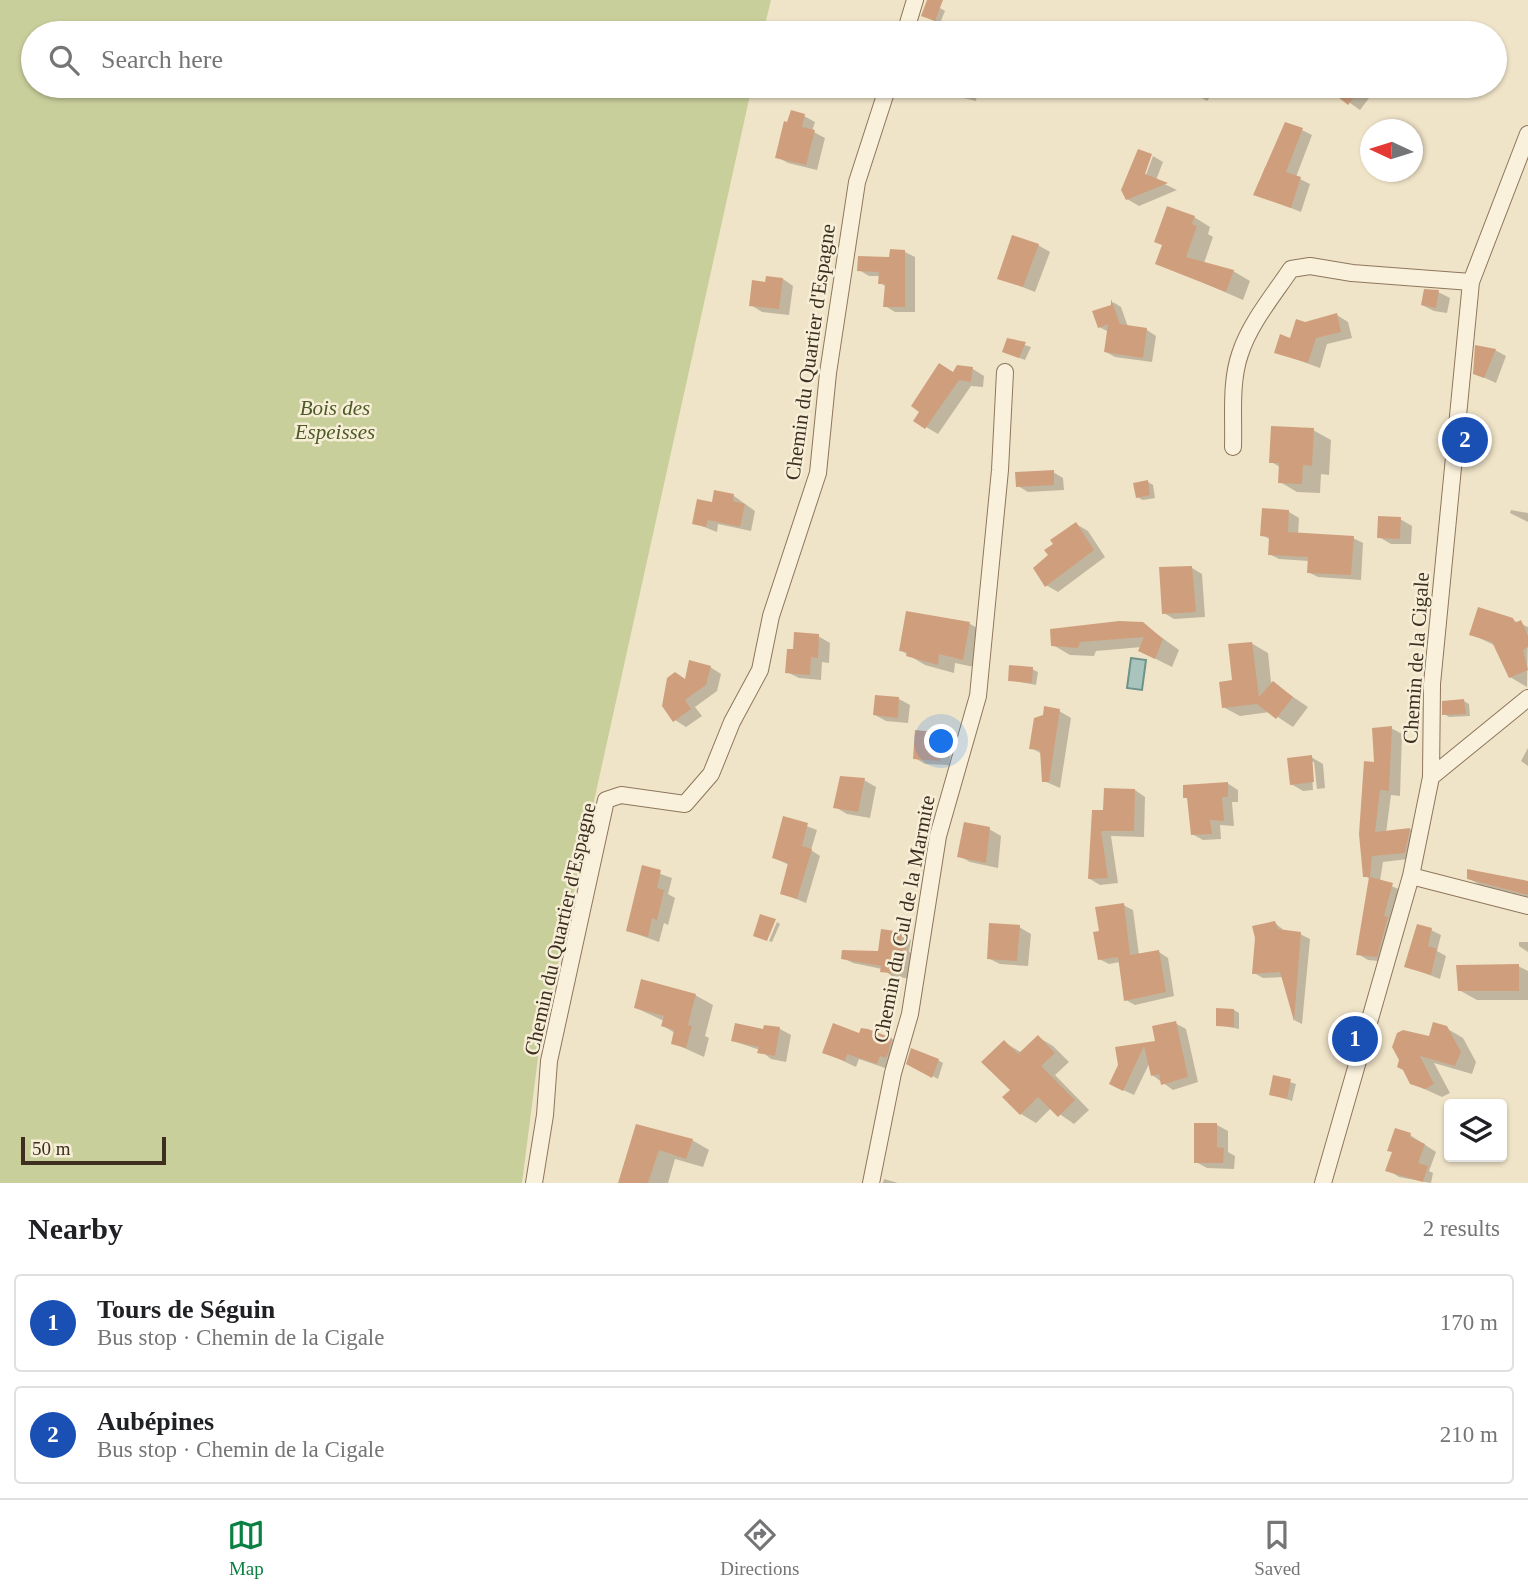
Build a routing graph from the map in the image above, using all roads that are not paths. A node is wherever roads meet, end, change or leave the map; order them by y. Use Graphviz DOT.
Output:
graph roads {
  1 [pos="915,0"];
  2 [pos="909,21"];
  3 [pos="884,98"];
  4 [pos="1528,134"];
  5 [pos="1471,282"];
  6 [pos="1005,372"];
  7 [pos="1233,447"];
  8 [pos="1528,698"];
  9 [pos="1432,777"];
  10 [pos="1411,876"];
  11 [pos="1528,906"];
  12 [pos="534,1183"];
  13 [pos="871,1183"];
  14 [pos="1323,1183"];
  1 -- 2 [label="street"];
  3 -- 12 [label="street, Chemin du Quartier d'Espagne"];
  4 -- 5 [label="street, Chemin de la Cigale"];
  5 -- 7 [label="street"];
  5 -- 9 [label="street, Chemin de la Cigale"];
  6 -- 13 [label="street, Chemin du Cul de la Marmite"];
  8 -- 9 [label="street"];
  9 -- 10 [label="street, Chemin de la Cigale"];
  10 -- 11 [label="street"];
  10 -- 14 [label="street, Chemin de la Cigale"];
}
